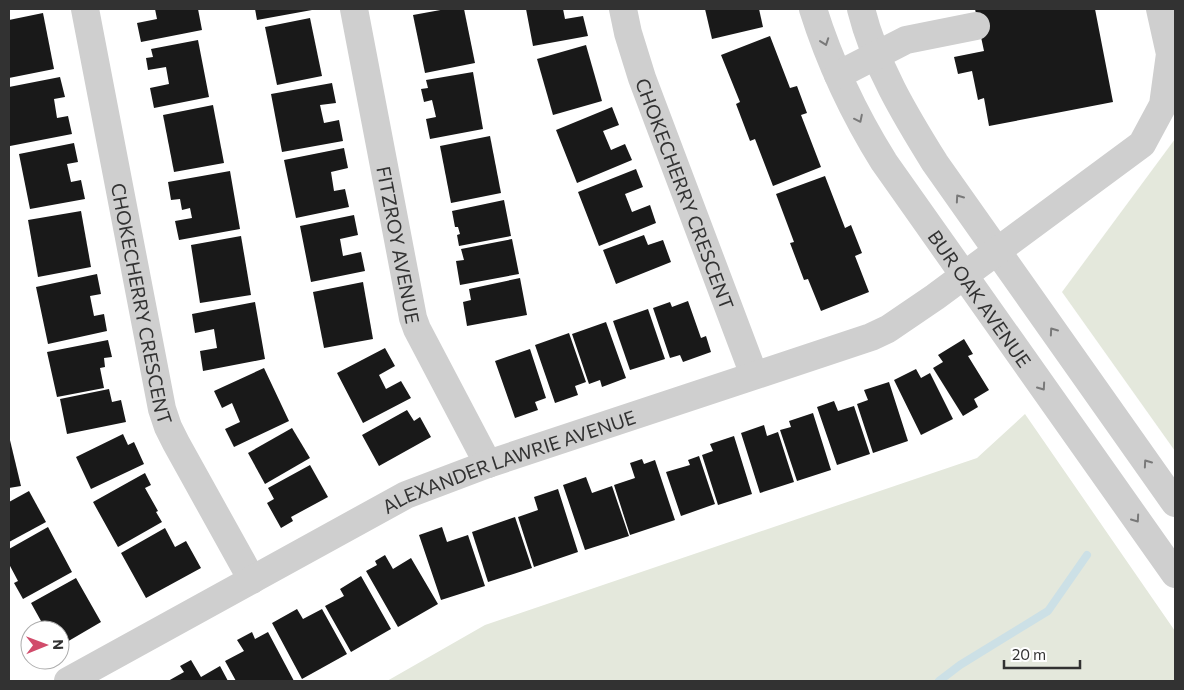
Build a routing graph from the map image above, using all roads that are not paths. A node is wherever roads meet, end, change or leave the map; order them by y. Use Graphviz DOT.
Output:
graph roads {
  1 [pos="85,9"];
  2 [pos="354,9"];
  3 [pos="623,9"];
  4 [pos="813,9"];
  5 [pos="861,9"];
  6 [pos="1160,9"];
  7 [pos="976,26"];
  8 [pos="876,55"];
  9 [pos="838,75"];
  10 [pos="996,251"];
  11 [pos="963,276"];
  12 [pos="754,376"];
  13 [pos="488,464"];
  14 [pos="1175,503"];
  15 [pos="1175,574"];
  16 [pos="252,580"];
  17 [pos="68,681"];
  1 -- 16 [label="street, CHOKECHERRY CRESCENT"];
  2 -- 13 [label="street, FITZROY AVENUE"];
  3 -- 12 [label="street, CHOKECHERRY CRESCENT"];
  4 -- 9 [label="street, BUR OAK AVENUE, one-way"];
  5 -- 8 [label="street"];
  6 -- 10 [label="street, ALEXANDER LAWRIE AVENUE"];
  7 -- 8 [label="street"];
  8 -- 9 [label="street"];
  10 -- 8 [label="street, one-way"];
  9 -- 11 [label="street, BUR OAK AVENUE, one-way"];
  10 -- 11 [label="street, ALEXANDER LAWRIE AVENUE"];
  14 -- 10 [label="street, one-way"];
  11 -- 12 [label="street, ALEXANDER LAWRIE AVENUE"];
  11 -- 15 [label="street, BUR OAK AVENUE, one-way"];
  12 -- 13 [label="street, ALEXANDER LAWRIE AVENUE"];
  13 -- 16 [label="street, ALEXANDER LAWRIE AVENUE"];
  16 -- 17 [label="street, ALEXANDER LAWRIE AVENUE"];
}
